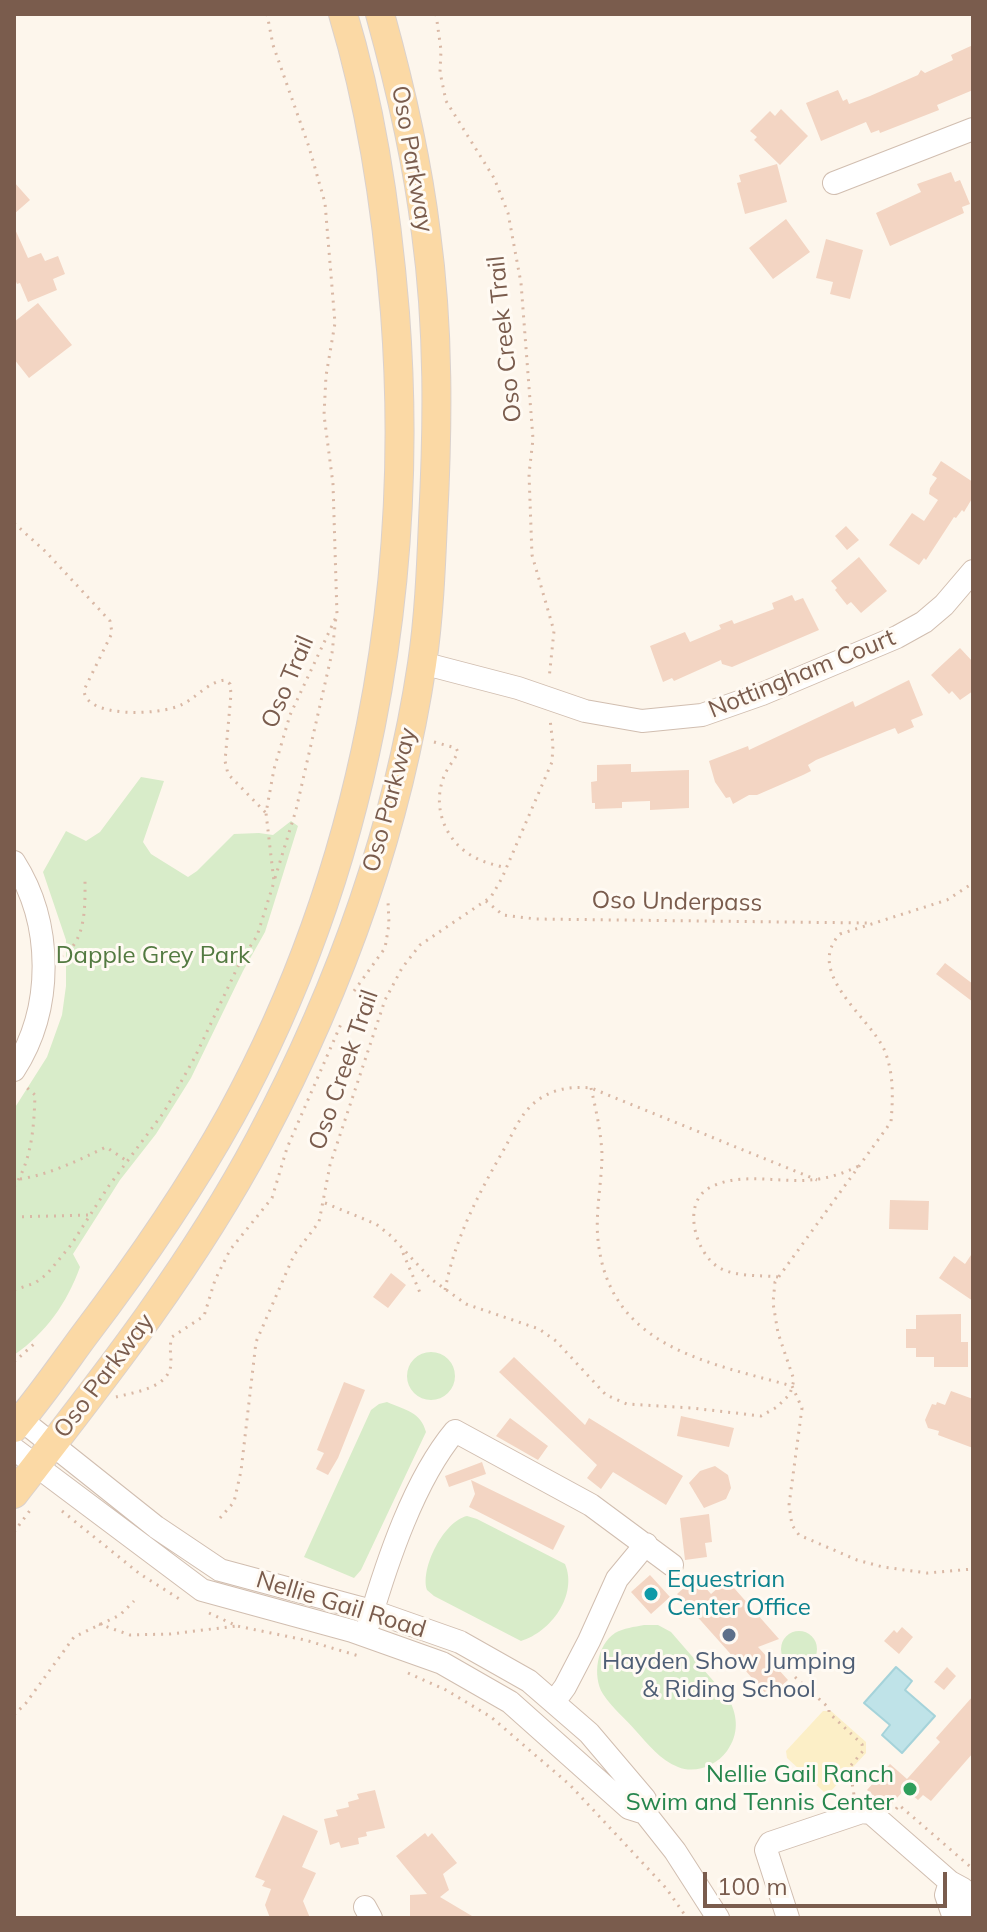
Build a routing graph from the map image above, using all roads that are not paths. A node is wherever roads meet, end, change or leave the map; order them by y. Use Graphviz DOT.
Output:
graph roads {
  1 [pos="343,14"];
  2 [pos="380,14"];
  3 [pos="973,129"];
  4 [pos="834,183"];
  5 [pos="973,571"];
  6 [pos="422,663"];
  7 [pos="14,862"];
  8 [pos="19,1078"];
  9 [pos="16,1421"];
  10 [pos="34,1454"];
  11 [pos="24,1500"];
  12 [pos="646,1544"];
  13 [pos="672,1565"];
  14 [pos="372,1611"];
  15 [pos="365,1646"];
  16 [pos="554,1702"];
  17 [pos="645,1813"];
  18 [pos="950,1882"];
  19 [pos="973,1916"];
  20 [pos="718,1918"];
  21 [pos="788,1918"];
  22 [pos="954,1918"];
  1 -- 9 [label="main road, Oso Parkway"];
  2 -- 6 [label="main road, Oso Parkway"];
  3 -- 4 [label="street"];
  5 -- 6 [label="street, Nottingham Court"];
  6 -- 10 [label="main road, Oso Parkway"];
  7 -- 8 [label="street"];
  9 -- 10 [label="street, Nellie Gail Road"];
  10 -- 11 [label="main road, Oso Parkway"];
  10 -- 14 [label="street, Nellie Gail Road"];
  10 -- 15 [label="street, Nellie Gail Road"];
  12 -- 13 [label="street"];
  12 -- 14 [label="street"];
  12 -- 16 [label="street"];
  14 -- 15 [label="street"];
  14 -- 16 [label="street, Nellie Gail Road"];
  15 -- 17 [label="street, Nellie Gail Road"];
  16 -- 17 [label="street, Nellie Gail Road"];
  17 -- 20 [label="street, Nellie Gail Road"];
  18 -- 19 [label="street"];
  18 -- 21 [label="street"];
  18 -- 22 [label="street"];
}
